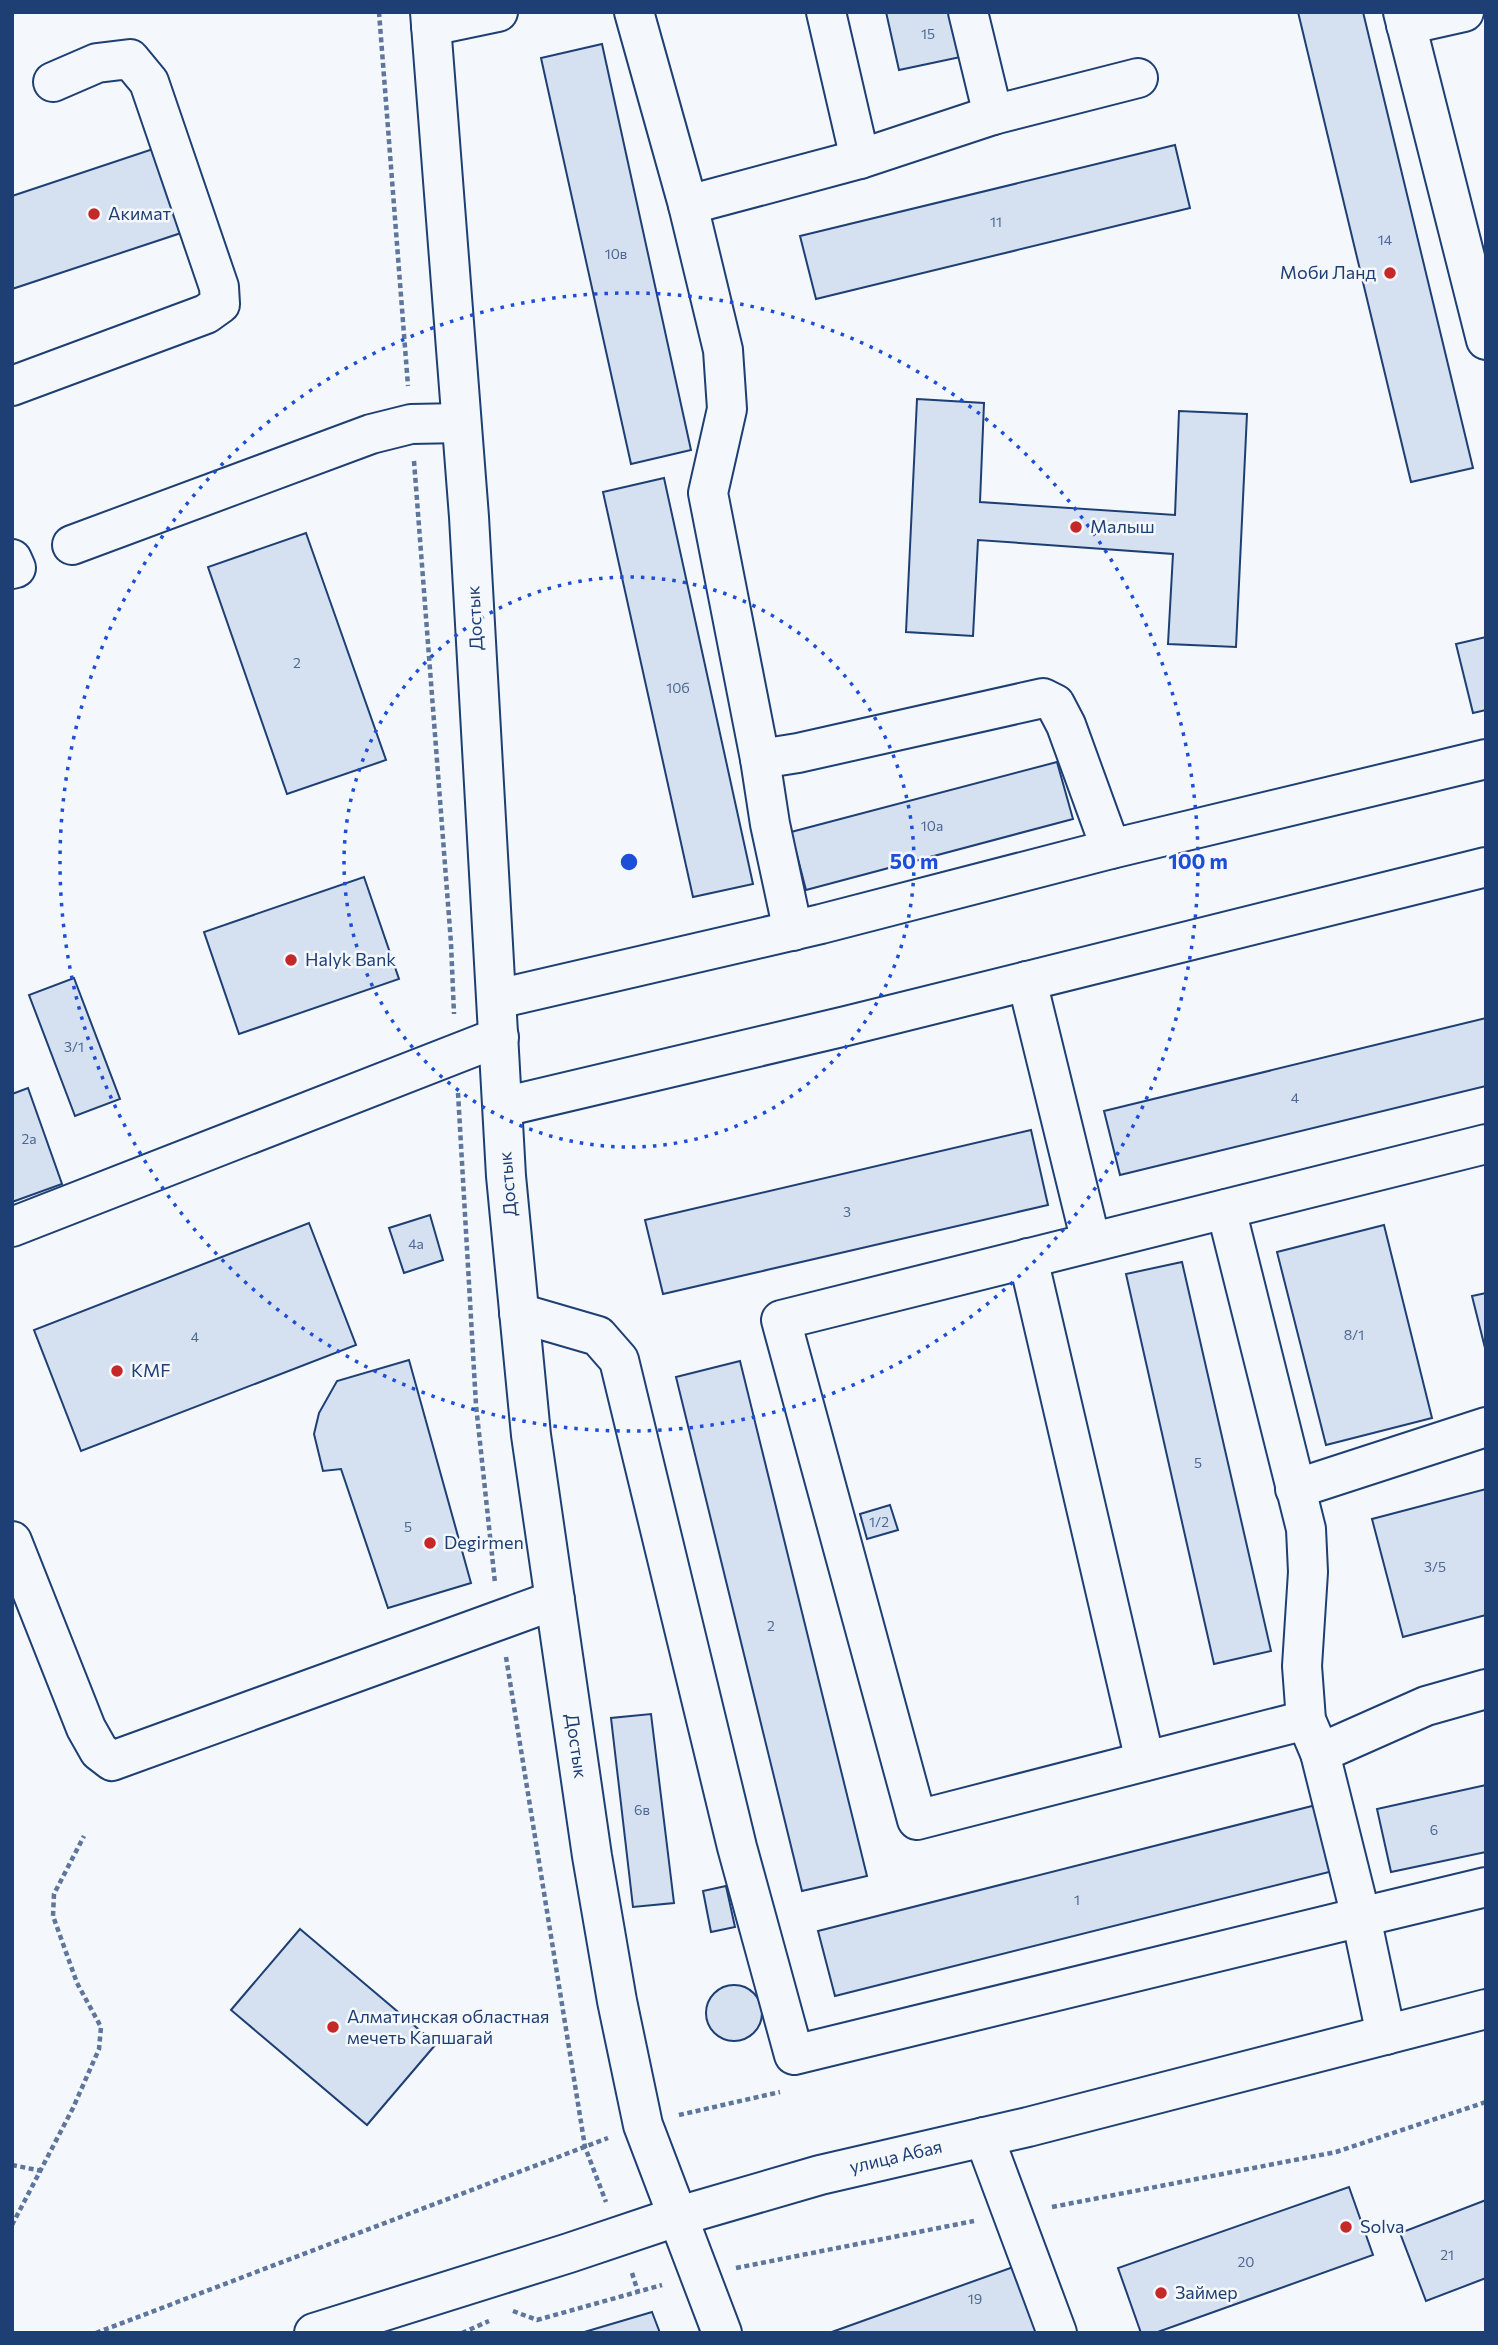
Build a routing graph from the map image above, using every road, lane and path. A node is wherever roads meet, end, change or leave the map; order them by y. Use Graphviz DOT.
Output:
graph roads {
  1 [pos="498,12"];
  2 [pos="634,12"];
  3 [pos="826,12"];
  4 [pos="968,12"];
  5 [pos="1464,12"];
  6 [pos="431,19"];
  7 [pos="1404,19"];
  8 [pos="1139,78"];
  9 [pos="53,82"];
  10 [pos="993,115"];
  11 [pos="860,159"];
  12 [pos="688,205"];
  13 [pos="1486,340"];
  14 [pos="12,386"];
  15 [pos="461,423"];
  16 [pos="72,545"];
  17 [pos="12,559"];
  18 [pos="12,569"];
  19 [pos="760,759"];
  20 [pos="1486,759"];
  21 [pos="1111,849"];
  22 [pos="1486,867"];
  23 [pos="793,930"];
  24 [pos="1027,981"];
  25 [pos="497,999"];
  26 [pos="499,1037"];
  27 [pos="503,1107"];
  28 [pos="1486,1144"];
  29 [pos="1226,1209"];
  30 [pos="12,1227"];
  31 [pos="1091,1242"];
  32 [pos="1028,1258"];
  33 [pos="520,1313"];
  34 [pos="1486,1427"];
  35 [pos="1295,1489"];
  36 [pos="12,1541"];
  37 [pos="555,1600"];
  38 [pos="1486,1689"];
  39 [pos="1313,1736"];
  40 [pos="1145,1762"];
  41 [pos="84,1836"];
  42 [pos="1486,1887"];
  43 [pos="1361,1917"];
  44 [pos="1486,2009"];
  45 [pos="1386,2035"];
  46 [pos="780,2092"];
  47 [pos="643,2125"];
  48 [pos="984,2137"];
  49 [pos="12,2165"];
  50 [pos="42,2171"];
  51 [pos="679,2216"];
  52 [pos="12,2225"];
  53 [pos="96,2333"];
  54 [pos="314,2333"];
  55 [pos="722,2333"];
  56 [pos="1058,2333"];
  1 -- 6 [label="street"];
  2 -- 12 [label="street"];
  3 -- 11 [label="street"];
  4 -- 10 [label="street"];
  5 -- 7 [label="street"];
  6 -- 15 [label="street, Достык"];
  7 -- 13 [label="street"];
  8 -- 10 [label="street"];
  9 -- 14 [label="street"];
  10 -- 11 [label="street"];
  11 -- 12 [label="street"];
  12 -- 19 [label="street"];
  15 -- 16 [label="street"];
  15 -- 25 [label="street, Достык"];
  17 -- 18 [label="street"];
  19 -- 21 [label="street"];
  19 -- 23 [label="street"];
  20 -- 21 [label="street"];
  21 -- 23 [label="street"];
  22 -- 24 [label="street"];
  23 -- 25 [label="street"];
  24 -- 27 [label="street"];
  24 -- 31 [label="street"];
  25 -- 26 [label="street, Достык"];
  26 -- 27 [label="street, Достык"];
  26 -- 30 [label="street"];
  27 -- 33 [label="street, Достык"];
  28 -- 29 [label="street"];
  29 -- 31 [label="street"];
  29 -- 35 [label="street"];
  31 -- 32 [label="street"];
  32 -- 40 [label="street"];
  32 -- 40 [label="street"];
  33 -- 37 [label="street, Достык"];
  33 -- 43 [label="street"];
  34 -- 35 [label="street"];
  35 -- 39 [label="street"];
  36 -- 37 [label="street"];
  37 -- 47 [label="street, Достык"];
  38 -- 39 [label="street"];
  39 -- 40 [label="street"];
  39 -- 43 [label="street"];
  41 -- 50 [label="path"];
  42 -- 43 [label="street"];
  43 -- 45 [label="street"];
  44 -- 45 [label="street, улица Абая"];
  45 -- 48 [label="street, улица Абая"];
  46 -- 47 [label="path"];
  47 -- 51 [label="street, Достык"];
  47 -- 53 [label="path"];
  48 -- 51 [label="street, улица Абая"];
  48 -- 56 [label="street"];
  49 -- 50 [label="path"];
  50 -- 52 [label="path"];
  51 -- 54 [label="street, улица Абая"];
  51 -- 55 [label="street, Достык"];
}
